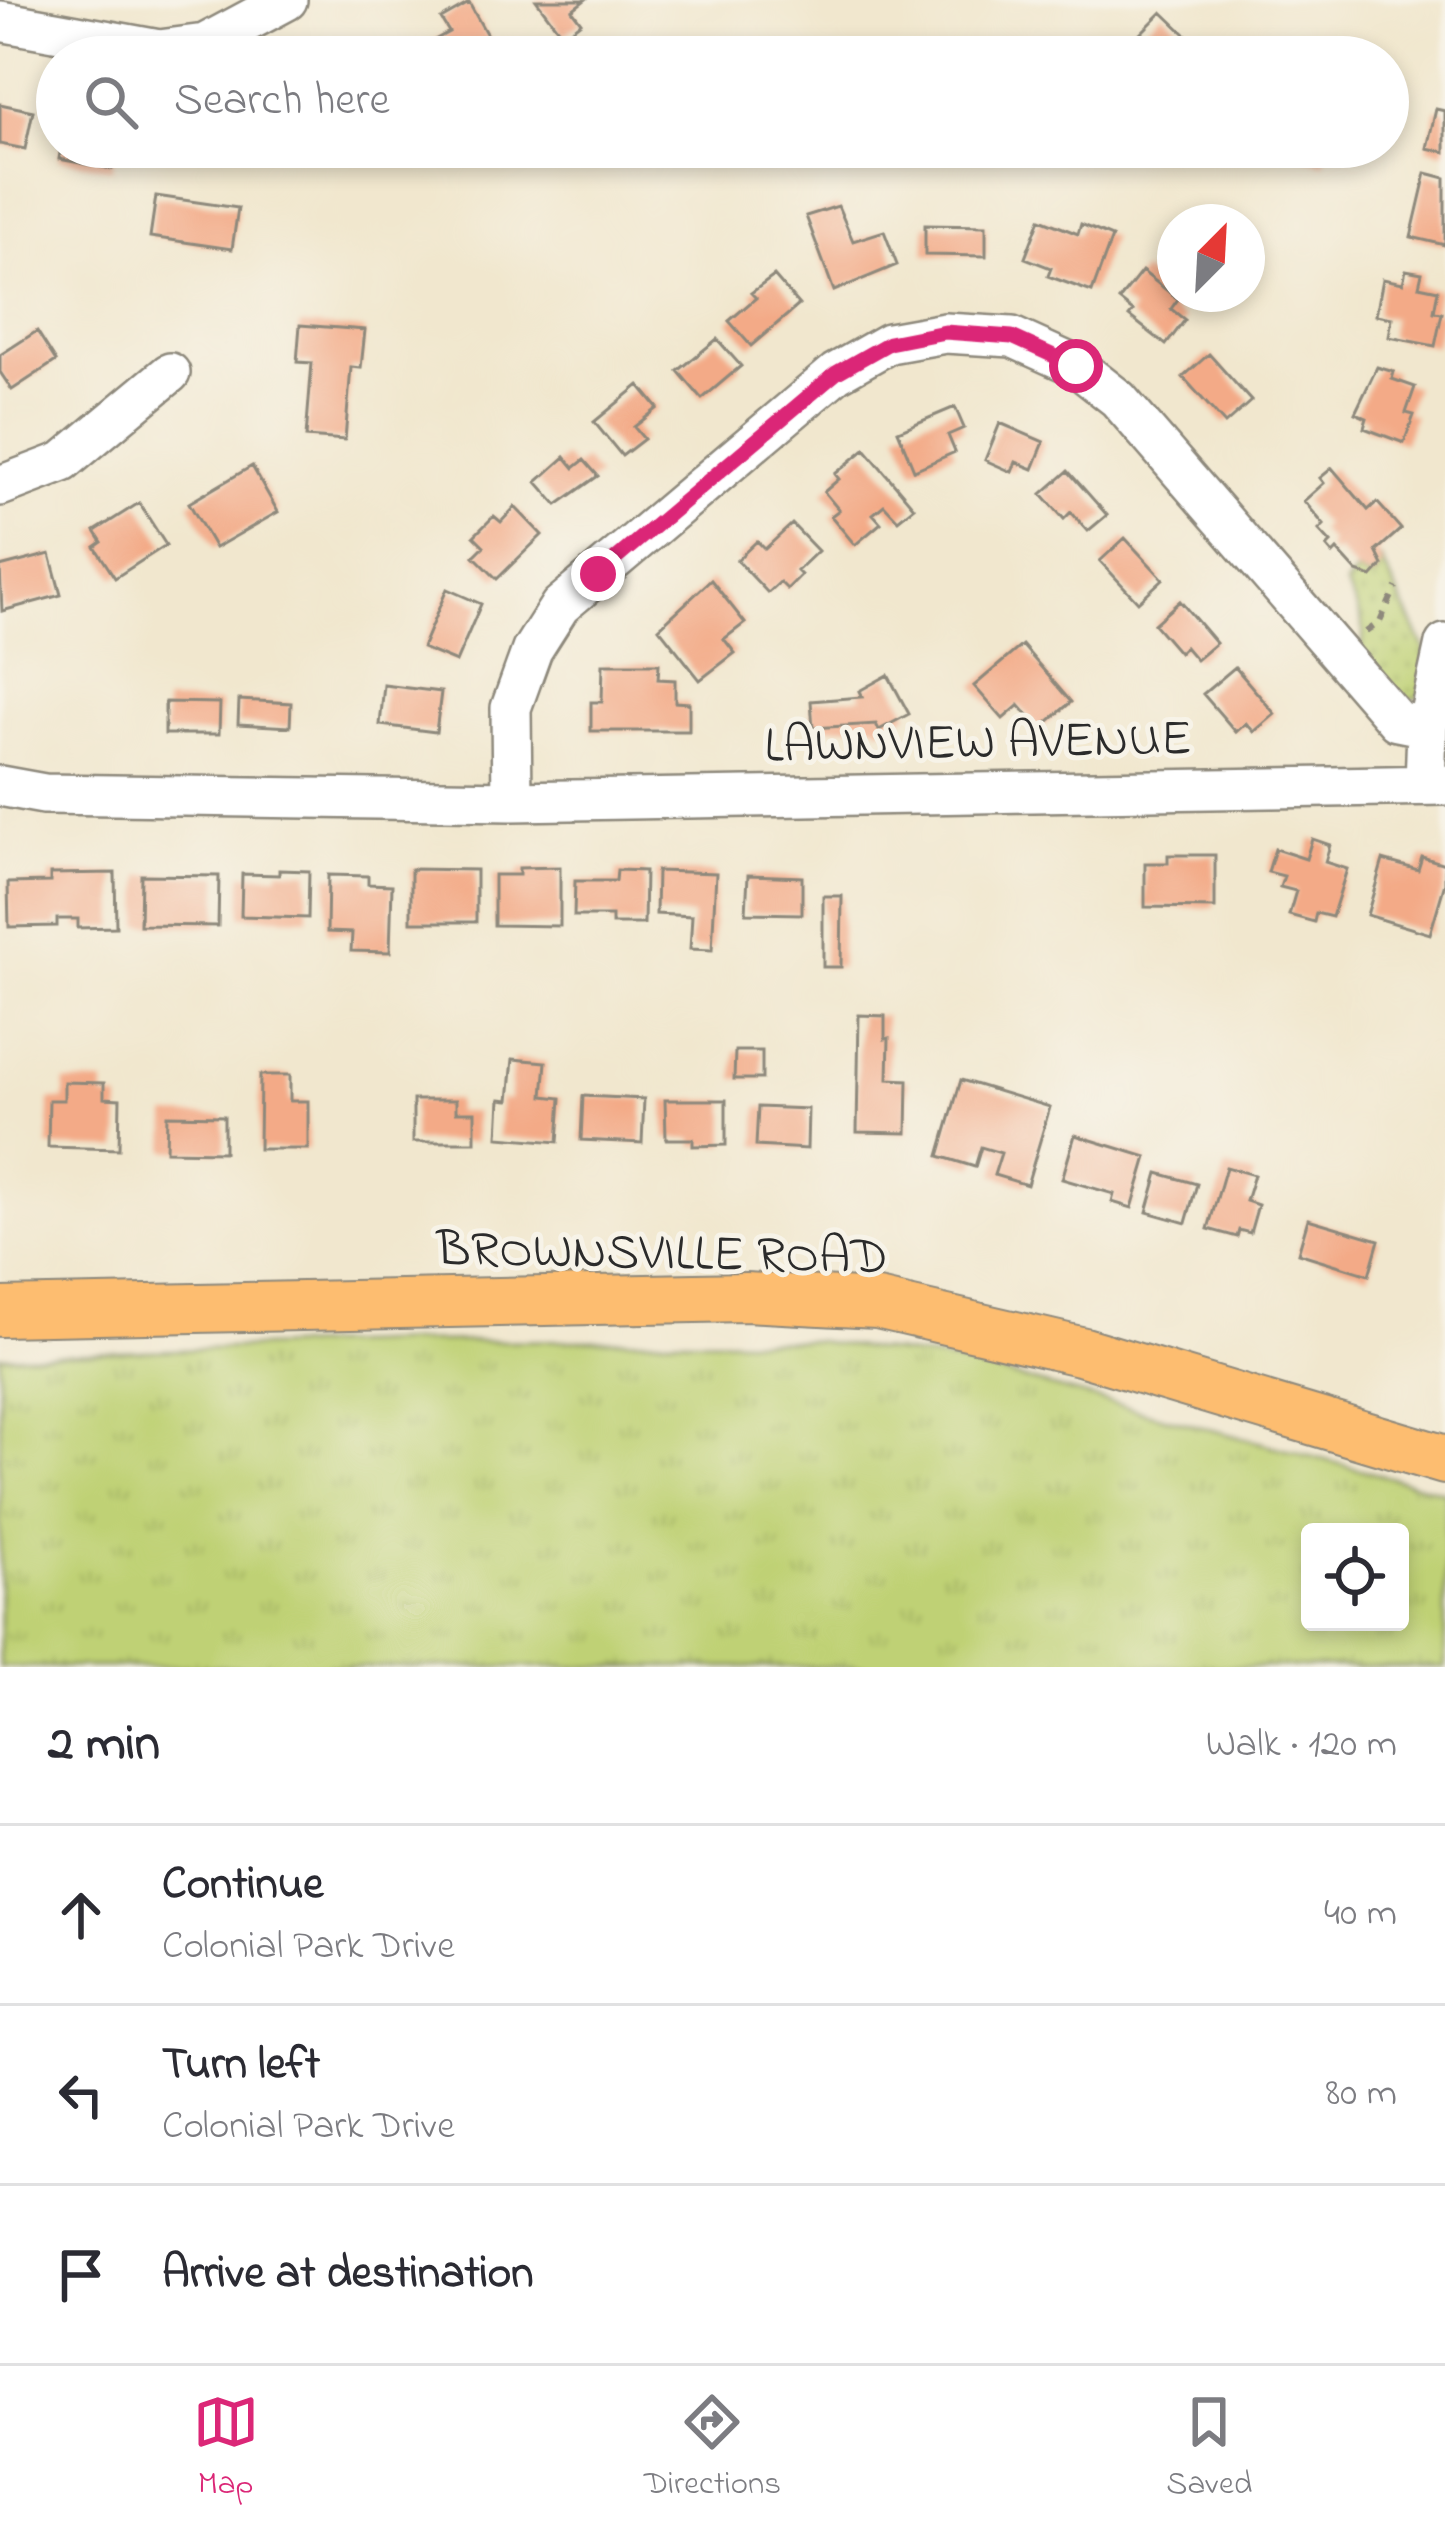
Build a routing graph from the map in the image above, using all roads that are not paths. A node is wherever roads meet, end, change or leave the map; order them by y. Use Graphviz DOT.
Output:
graph roads {
  1 [pos="287,0"];
  2 [pos="0,21"];
  3 [pos="82,36"];
  4 [pos="220,36"];
  5 [pos="170,373"];
  6 [pos="0,486"];
  7 [pos="1445,644"];
  8 [pos="1426,727"];
  9 [pos="1435,785"];
  10 [pos="0,786"];
  11 [pos="512,801"];
  12 [pos="0,1312"];
  13 [pos="1445,1460"];
  1 -- 4 [label="street"];
  2 -- 3 [label="street"];
  5 -- 6 [label="street"];
  7 -- 8 [label="street"];
  8 -- 9 [label="street"];
  8 -- 11 [label="street"];
  9 -- 11 [label="street, LAWNVIEW AVENUE"];
  10 -- 11 [label="street, LAWNVIEW AVENUE"];
  12 -- 13 [label="main road, BROWNSVILLE ROAD"];
}
